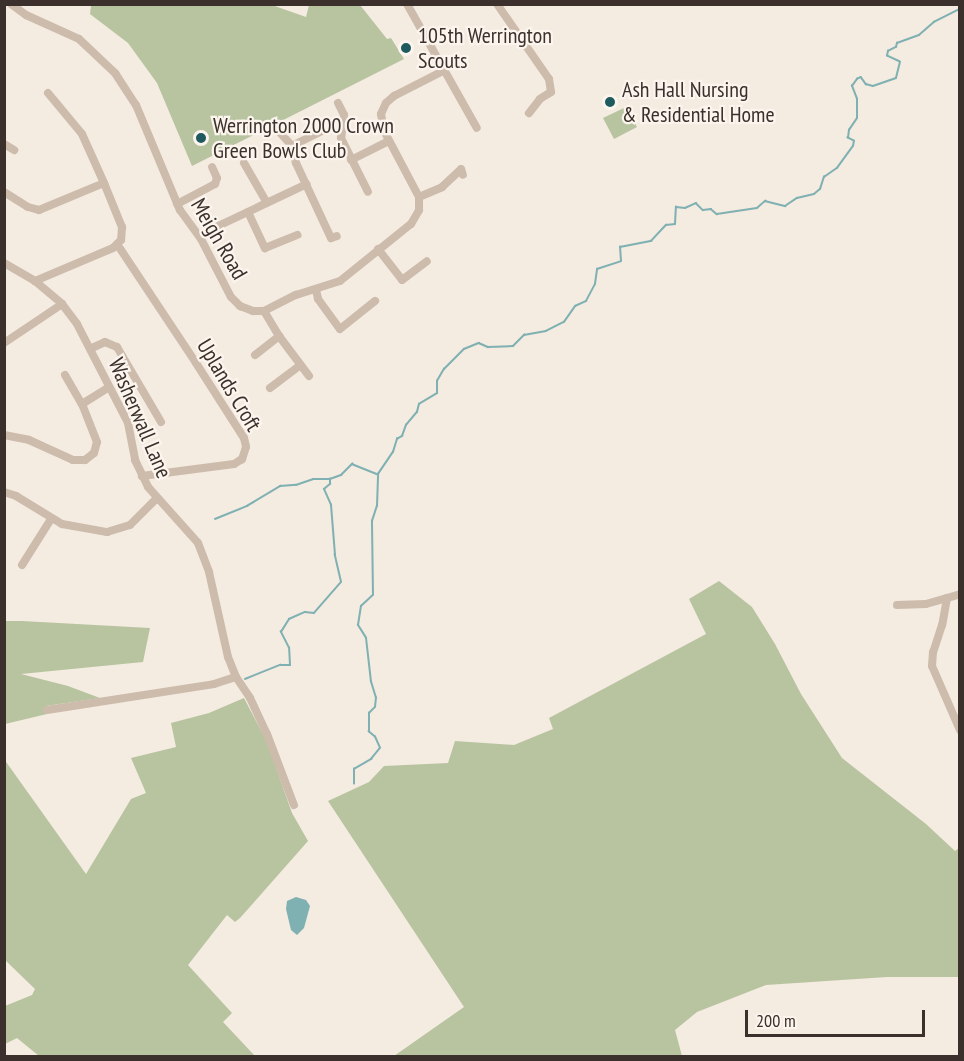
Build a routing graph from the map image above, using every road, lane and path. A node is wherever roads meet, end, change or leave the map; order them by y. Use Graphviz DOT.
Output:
graph roads {
  1 [pos="11,4"];
  2 [pos="407,4"];
  3 [pos="497,4"];
  4 [pos="443,71"];
  5 [pos="48,93"];
  6 [pos="338,103"];
  7 [pos="529,112"];
  8 [pos="275,127"];
  9 [pos="477,128"];
  10 [pos="322,131"];
  11 [pos="389,141"];
  12 [pos="292,146"];
  13 [pos="351,160"];
  14 [pos="244,163"];
  15 [pos="212,167"];
  16 [pos="464,175"];
  17 [pos="104,183"];
  18 [pos="307,184"];
  19 [pos="4,192"];
  20 [pos="368,192"];
  21 [pos="419,197"];
  22 [pos="267,203"];
  23 [pos="177,204"];
  24 [pos="248,212"];
  25 [pos="199,235"];
  26 [pos="298,235"];
  27 [pos="336,236"];
  28 [pos="117,244"];
  29 [pos="378,249"];
  30 [pos="427,261"];
  31 [pos="4,263"];
  32 [pos="35,281"];
  33 [pos="316,290"];
  34 [pos="375,301"];
  35 [pos="62,304"];
  36 [pos="264,311"];
  37 [pos="279,336"];
  38 [pos="4,343"];
  39 [pos="92,348"];
  40 [pos="255,356"];
  41 [pos="300,365"];
  42 [pos="65,375"];
  43 [pos="309,376"];
  44 [pos="108,388"];
  45 [pos="270,388"];
  46 [pos="82,404"];
  47 [pos="161,422"];
  48 [pos="4,435"];
  49 [pos="142,476"];
  50 [pos="4,492"];
  51 [pos="157,498"];
  52 [pos="51,519"];
  53 [pos="22,565"];
  54 [pos="960,594"];
  55 [pos="947,598"];
  56 [pos="897,605"];
  57 [pos="236,677"];
  58 [pos="47,710"];
  59 [pos="960,730"];
  60 [pos="294,805"];
  1 -- 23 [label="street, Meigh Road"];
  2 -- 4 [label="street"];
  3 -- 7 [label="street"];
  4 -- 9 [label="street"];
  4 -- 11 [label="street"];
  5 -- 17 [label="street"];
  6 -- 13 [label="street"];
  8 -- 12 [label="street"];
  10 -- 12 [label="street"];
  11 -- 13 [label="street"];
  11 -- 21 [label="street"];
  12 -- 18 [label="street"];
  13 -- 20 [label="street"];
  14 -- 22 [label="street"];
  15 -- 23 [label="street"];
  16 -- 21 [label="street"];
  17 -- 19 [label="street"];
  17 -- 28 [label="street"];
  18 -- 22 [label="street"];
  18 -- 27 [label="street"];
  21 -- 29 [label="street"];
  22 -- 24 [label="street"];
  23 -- 25 [label="street, Meigh Road"];
  24 -- 25 [label="street"];
  24 -- 26 [label="street"];
  25 -- 36 [label="street, Meigh Road"];
  28 -- 32 [label="street"];
  28 -- 49 [label="street, Uplands Croft"];
  29 -- 30 [label="street"];
  29 -- 33 [label="street"];
  31 -- 32 [label="street, Washerwall Lane"];
  32 -- 35 [label="street, Washerwall Lane"];
  33 -- 34 [label="street"];
  33 -- 36 [label="street"];
  35 -- 38 [label="street"];
  35 -- 39 [label="street, Washerwall Lane"];
  36 -- 37 [label="street"];
  37 -- 40 [label="street"];
  37 -- 41 [label="street"];
  39 -- 44 [label="street, Washerwall Lane"];
  39 -- 47 [label="street"];
  41 -- 43 [label="street"];
  41 -- 45 [label="street"];
  42 -- 46 [label="street"];
  44 -- 46 [label="street"];
  44 -- 49 [label="street, Washerwall Lane"];
  46 -- 48 [label="street"];
  49 -- 51 [label="street, Washerwall Lane"];
  50 -- 52 [label="street"];
  51 -- 52 [label="street"];
  51 -- 57 [label="street, Washerwall Lane"];
  52 -- 53 [label="street"];
  54 -- 55 [label="street"];
  55 -- 56 [label="street"];
  55 -- 59 [label="street"];
  57 -- 58 [label="street"];
  57 -- 60 [label="street, Washerwall Lane"];
}
